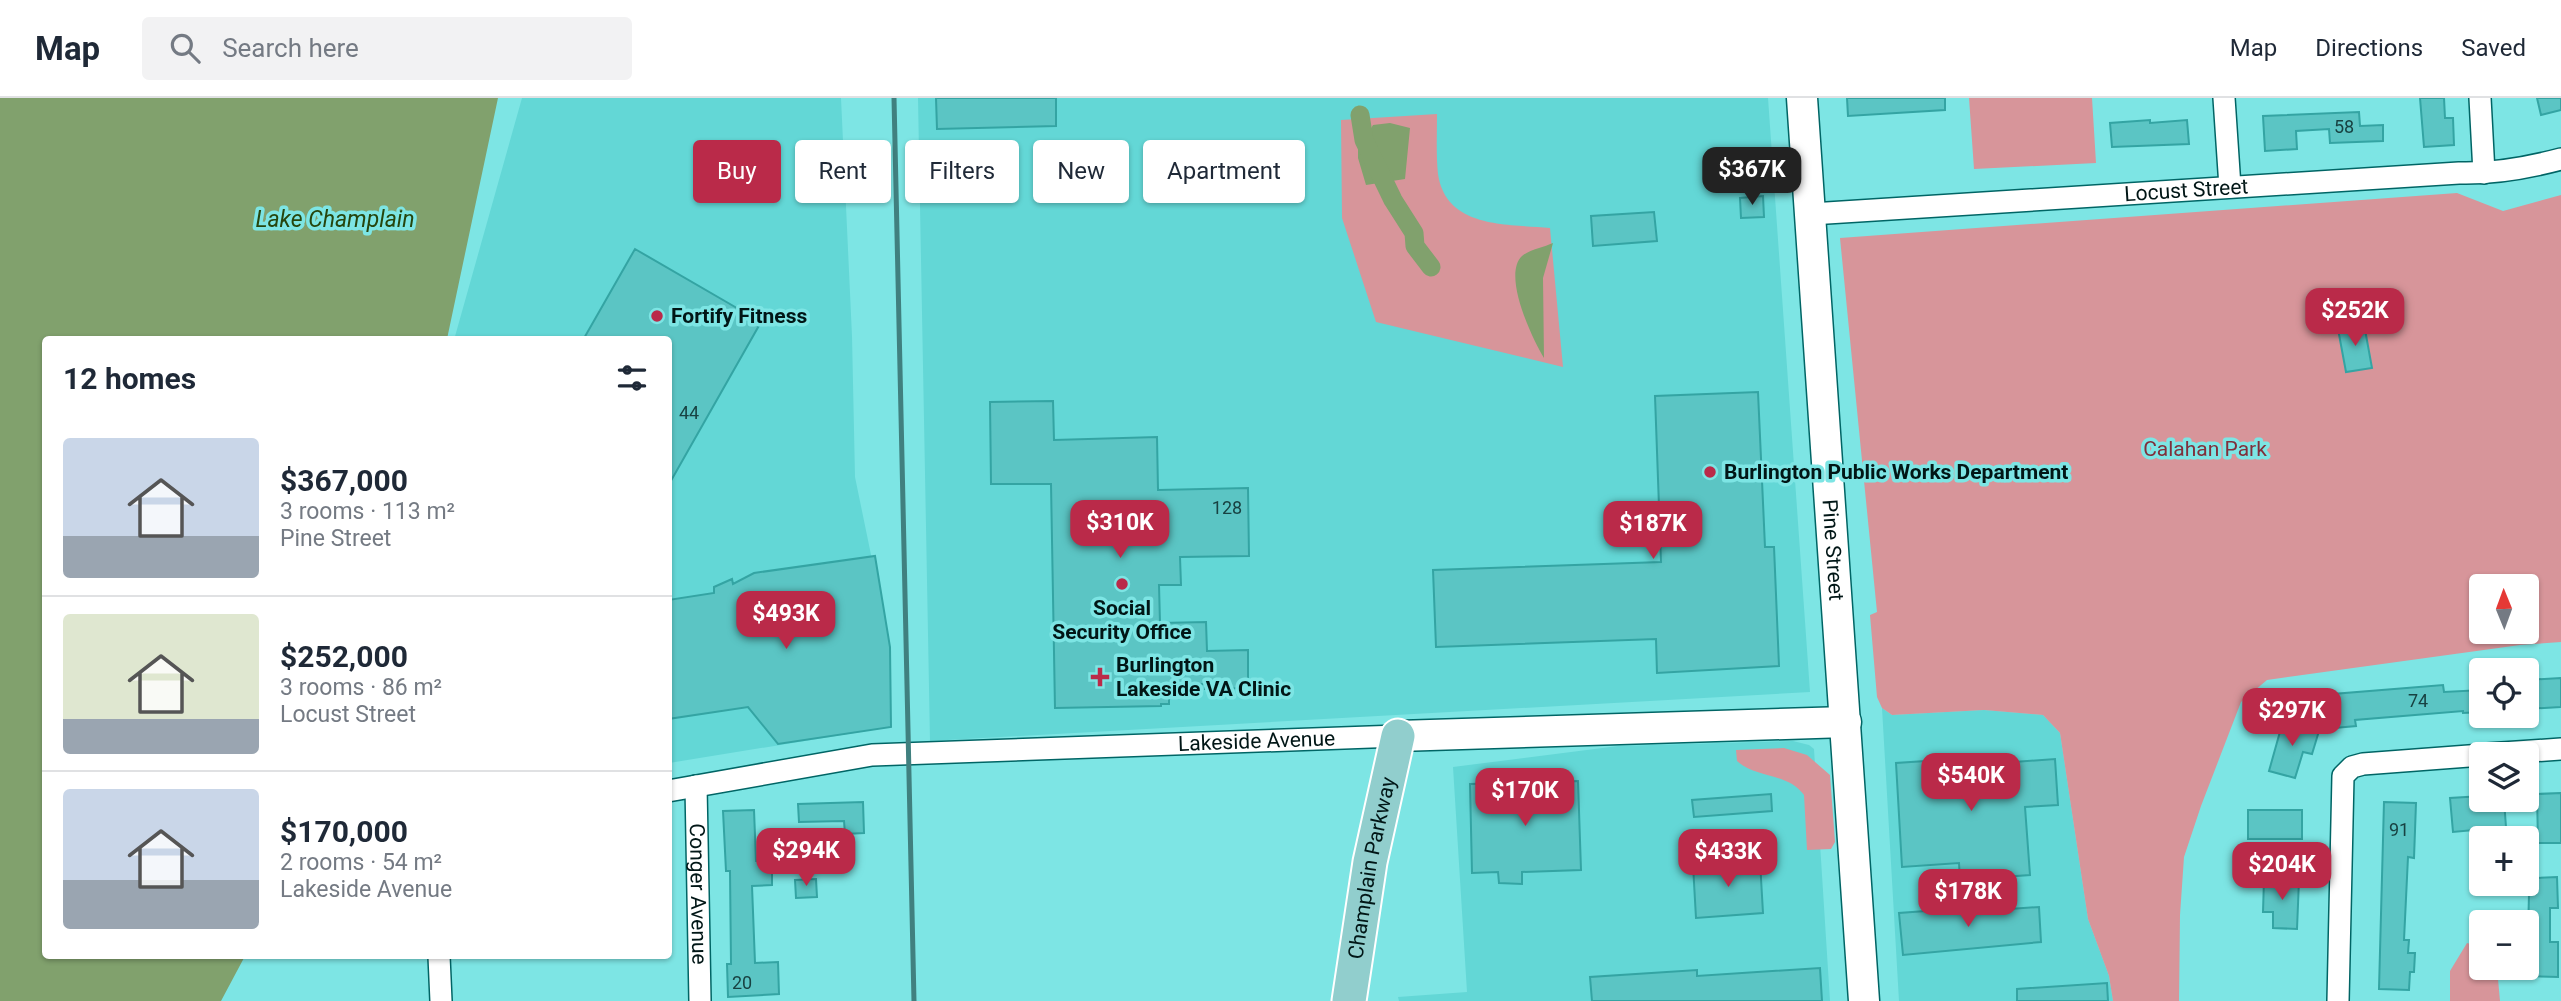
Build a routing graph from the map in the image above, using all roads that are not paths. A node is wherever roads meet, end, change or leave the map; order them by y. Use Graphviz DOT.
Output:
graph roads {
  1 [pos="1802,98"];
  2 [pos="2224,98"];
  3 [pos="2480,98"];
  4 [pos="2561,159"];
  5 [pos="2484,173"];
  6 [pos="2230,187"];
  7 [pos="1811,214"];
  8 [pos="1846,722"];
  9 [pos="1398,736"];
  10 [pos="2561,749"];
  11 [pos="2539,750"];
  12 [pos="2469,756"];
  13 [pos="696,786"];
  14 [pos="672,790"];
  15 [pos="439,959"];
  16 [pos="441,1001"];
  17 [pos="700,1001"];
  18 [pos="1349,1001"];
  19 [pos="1864,1001"];
  20 [pos="2338,1001"];
  1 -- 7 [label="main road, Pine Street"];
  2 -- 6 [label="street"];
  3 -- 5 [label="street"];
  4 -- 5 [label="street, Locust Street"];
  5 -- 6 [label="street, Locust Street"];
  6 -- 7 [label="street, Locust Street"];
  7 -- 8 [label="main road, Pine Street"];
  8 -- 9 [label="main road, Lakeside Avenue"];
  8 -- 19 [label="main road, Pine Street"];
  9 -- 13 [label="street, Lakeside Avenue"];
  9 -- 18 [label="main road, Champlain Parkway"];
  10 -- 11 [label="street"];
  12 -- 20 [label="street"];
  13 -- 14 [label="street, Lakeside Avenue"];
  13 -- 17 [label="street, Conger Avenue"];
  15 -- 16 [label="street"];
}
